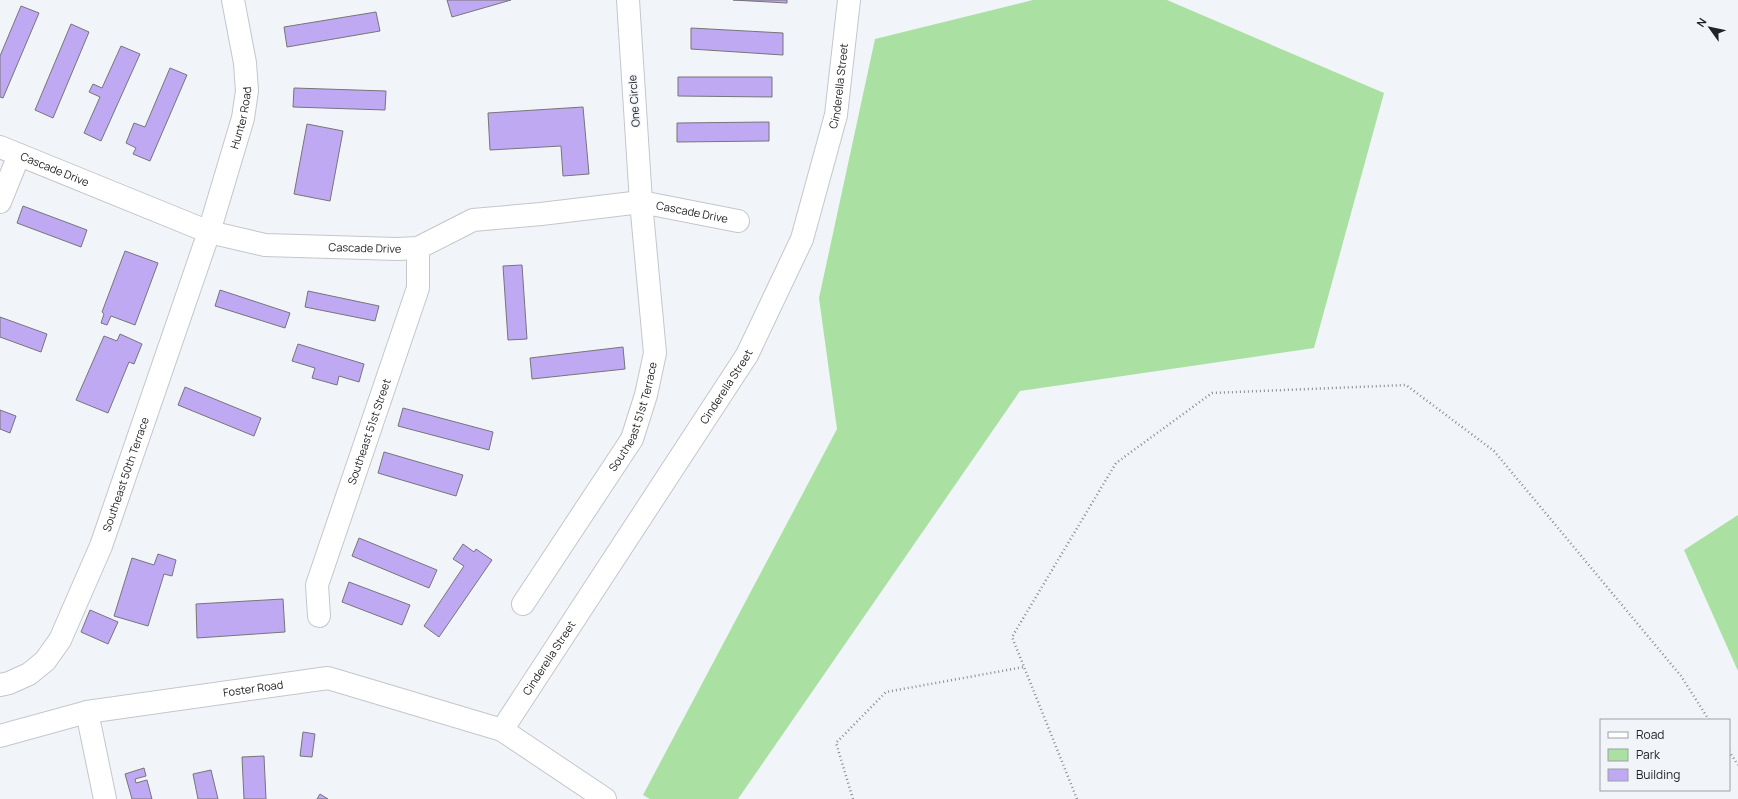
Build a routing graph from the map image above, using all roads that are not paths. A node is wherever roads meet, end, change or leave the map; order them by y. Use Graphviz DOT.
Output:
graph roads {
  1 [pos="233,0"];
  2 [pos="628,0"];
  3 [pos="849,0"];
  4 [pos="9,151"];
  5 [pos="0,202"];
  6 [pos="641,202"];
  7 [pos="738,221"];
  8 [pos="209,232"];
  9 [pos="418,248"];
  10 [pos="523,604"];
  11 [pos="319,616"];
  12 [pos="0,685"];
  13 [pos="87,712"];
  14 [pos="502,730"];
  15 [pos="0,736"];
  16 [pos="105,799"];
  17 [pos="605,799"];
  1 -- 8 [label="street, Hunter Road"];
  2 -- 6 [label="street, One Circle"];
  3 -- 14 [label="street, Cinderella Street"];
  4 -- 5 [label="street"];
  4 -- 8 [label="street, Cascade Drive"];
  6 -- 7 [label="street, Cascade Drive"];
  6 -- 9 [label="street, Cascade Drive"];
  6 -- 10 [label="street, Southeast 51st Terrace"];
  8 -- 9 [label="street, Cascade Drive"];
  8 -- 12 [label="street, Southeast 50th Terrace"];
  9 -- 11 [label="street, Southeast 51st Street"];
  13 -- 14 [label="street, Foster Road"];
  13 -- 15 [label="street, Foster Road"];
  13 -- 16 [label="street"];
  14 -- 17 [label="street, Foster Road"];
}
